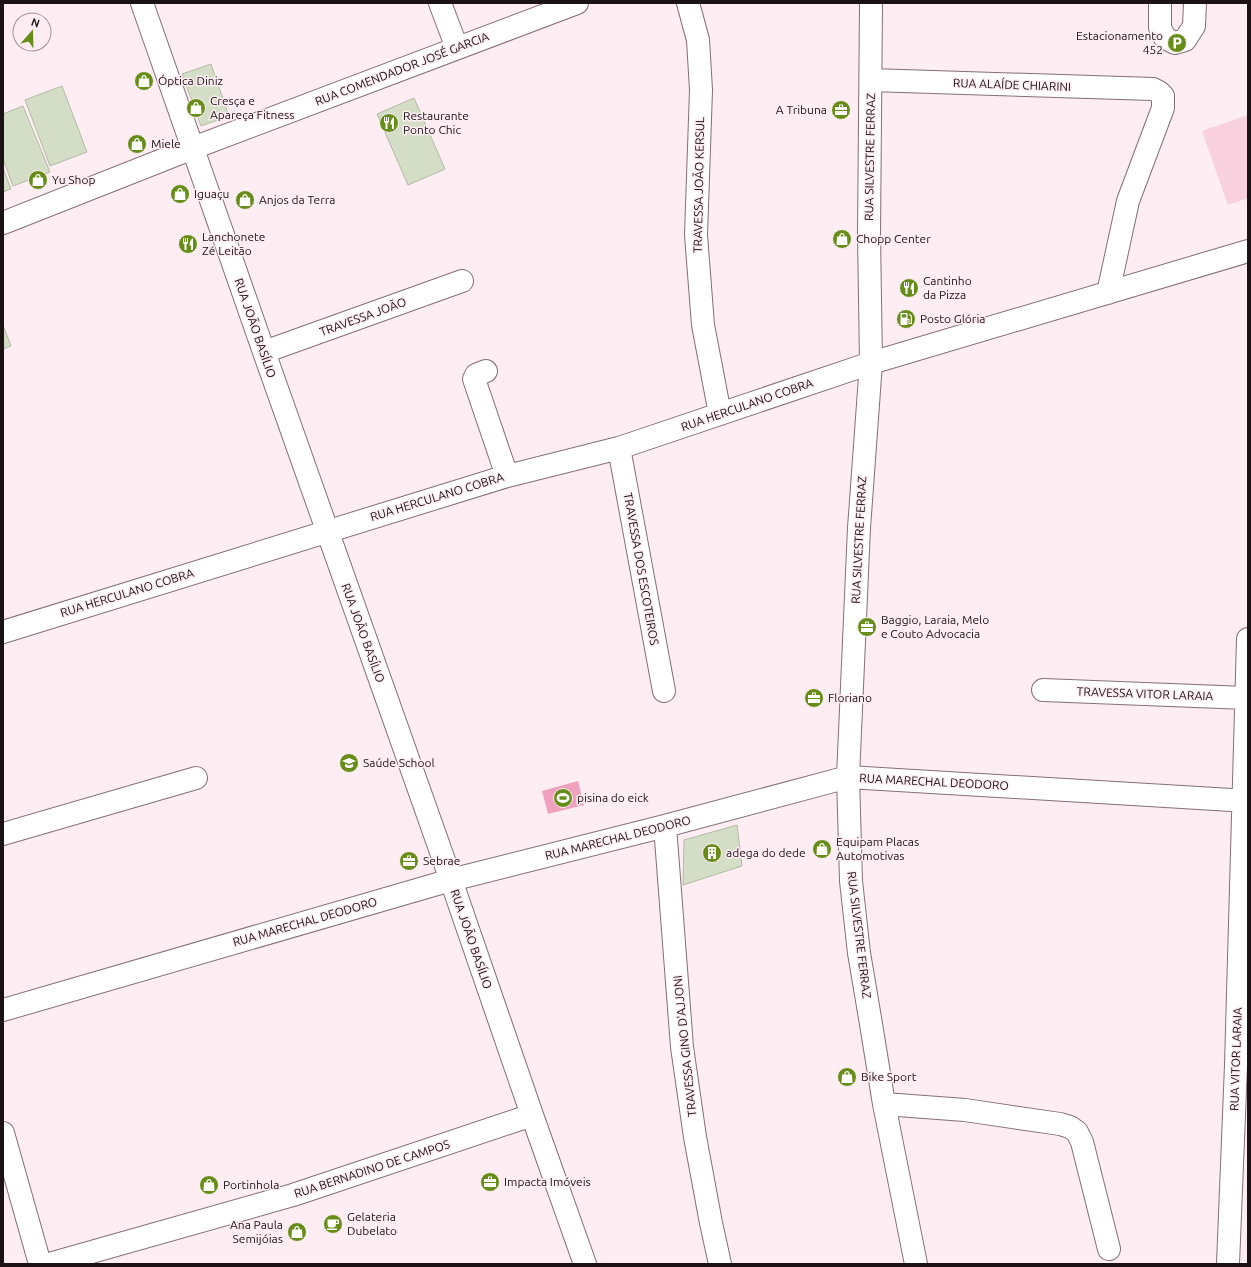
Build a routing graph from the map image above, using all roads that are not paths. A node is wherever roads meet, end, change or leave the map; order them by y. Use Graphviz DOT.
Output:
graph roads {
  1 [pos="142,3"];
  2 [pos="440,3"];
  3 [pos="577,3"];
  4 [pos="688,3"];
  5 [pos="871,3"];
  6 [pos="1160,3"];
  7 [pos="1195,3"];
  8 [pos="457,48"];
  9 [pos="871,80"];
  10 [pos="193,148"];
  11 [pos="3,223"];
  12 [pos="1248,251"];
  13 [pos="462,281"];
  14 [pos="1108,293"];
  15 [pos="264,352"];
  16 [pos="871,363"];
  17 [pos="486,371"];
  18 [pos="720,414"];
  19 [pos="619,448"];
  20 [pos="507,476"];
  21 [pos="327,531"];
  22 [pos="3,632"];
  23 [pos="1248,639"];
  24 [pos="1043,690"];
  25 [pos="664,691"];
  26 [pos="1246,698"];
  27 [pos="848,777"];
  28 [pos="196,778"];
  29 [pos="1246,801"];
  30 [pos="665,826"];
  31 [pos="3,834"];
  32 [pos="451,880"];
  33 [pos="3,1010"];
  34 [pos="884,1104"];
  35 [pos="532,1115"];
  36 [pos="3,1133"];
  37 [pos="1109,1248"];
  38 [pos="40,1264"];
  39 [pos="49,1264"];
  40 [pos="585,1264"];
  41 [pos="720,1264"];
  42 [pos="916,1264"];
  43 [pos="1228,1264"];
  1 -- 10 [label="street, RUA JOÃO BASÍLIO"];
  2 -- 8 [label="street"];
  3 -- 8 [label="street, RUA COMENDADOR JOSÉ GARCIA"];
  4 -- 18 [label="street, TRAVESSA JOÃO KERSUL"];
  5 -- 9 [label="street, RUA SILVESTRE FERRAZ"];
  6 -- 7 [label="street"];
  8 -- 10 [label="street, RUA COMENDADOR JOSÉ GARCIA"];
  9 -- 14 [label="street, RUA ALAÍDE CHIARINI"];
  9 -- 16 [label="street, RUA SILVESTRE FERRAZ"];
  10 -- 11 [label="street, RUA COMENDADOR JOSÉ GARCIA"];
  10 -- 15 [label="street, RUA JOÃO BASÍLIO"];
  12 -- 14 [label="street, RUA HERCULANO COBRA"];
  13 -- 15 [label="street, TRAVESSA JOÃO"];
  14 -- 16 [label="street, RUA HERCULANO COBRA"];
  15 -- 21 [label="street, RUA JOÃO BASÍLIO"];
  16 -- 18 [label="street, RUA HERCULANO COBRA"];
  16 -- 27 [label="street, RUA SILVESTRE FERRAZ"];
  17 -- 20 [label="street"];
  18 -- 19 [label="street, RUA HERCULANO COBRA"];
  19 -- 20 [label="street, RUA HERCULANO COBRA"];
  19 -- 25 [label="street, TRAVESSA DOS ESCOTEIROS"];
  20 -- 21 [label="street, RUA HERCULANO COBRA"];
  21 -- 22 [label="street, RUA HERCULANO COBRA"];
  21 -- 32 [label="street, RUA JOÃO BASÍLIO"];
  23 -- 26 [label="street, RUA VITOR LARAIA"];
  24 -- 26 [label="street, TRAVESSA VITOR LARAIA"];
  26 -- 29 [label="street, RUA VITOR LARAIA"];
  27 -- 29 [label="street, RUA MARECHAL DEODORO"];
  27 -- 30 [label="street, RUA MARECHAL DEODORO"];
  27 -- 34 [label="street, RUA SILVESTRE FERRAZ"];
  28 -- 31 [label="street"];
  29 -- 43 [label="street, RUA VITOR LARAIA"];
  30 -- 32 [label="street, RUA MARECHAL DEODORO"];
  30 -- 41 [label="street, TRAVESSA GINO D'AJJONI"];
  32 -- 33 [label="street, RUA MARECHAL DEODORO"];
  32 -- 35 [label="street, RUA JOÃO BASÍLIO"];
  34 -- 37 [label="street"];
  34 -- 42 [label="street, RUA SILVESTRE FERRAZ"];
  35 -- 39 [label="street, RUA BERNADINO DE CAMPOS"];
  35 -- 40 [label="street, RUA JOÃO BASÍLIO"];
  36 -- 38 [label="street"];
}
